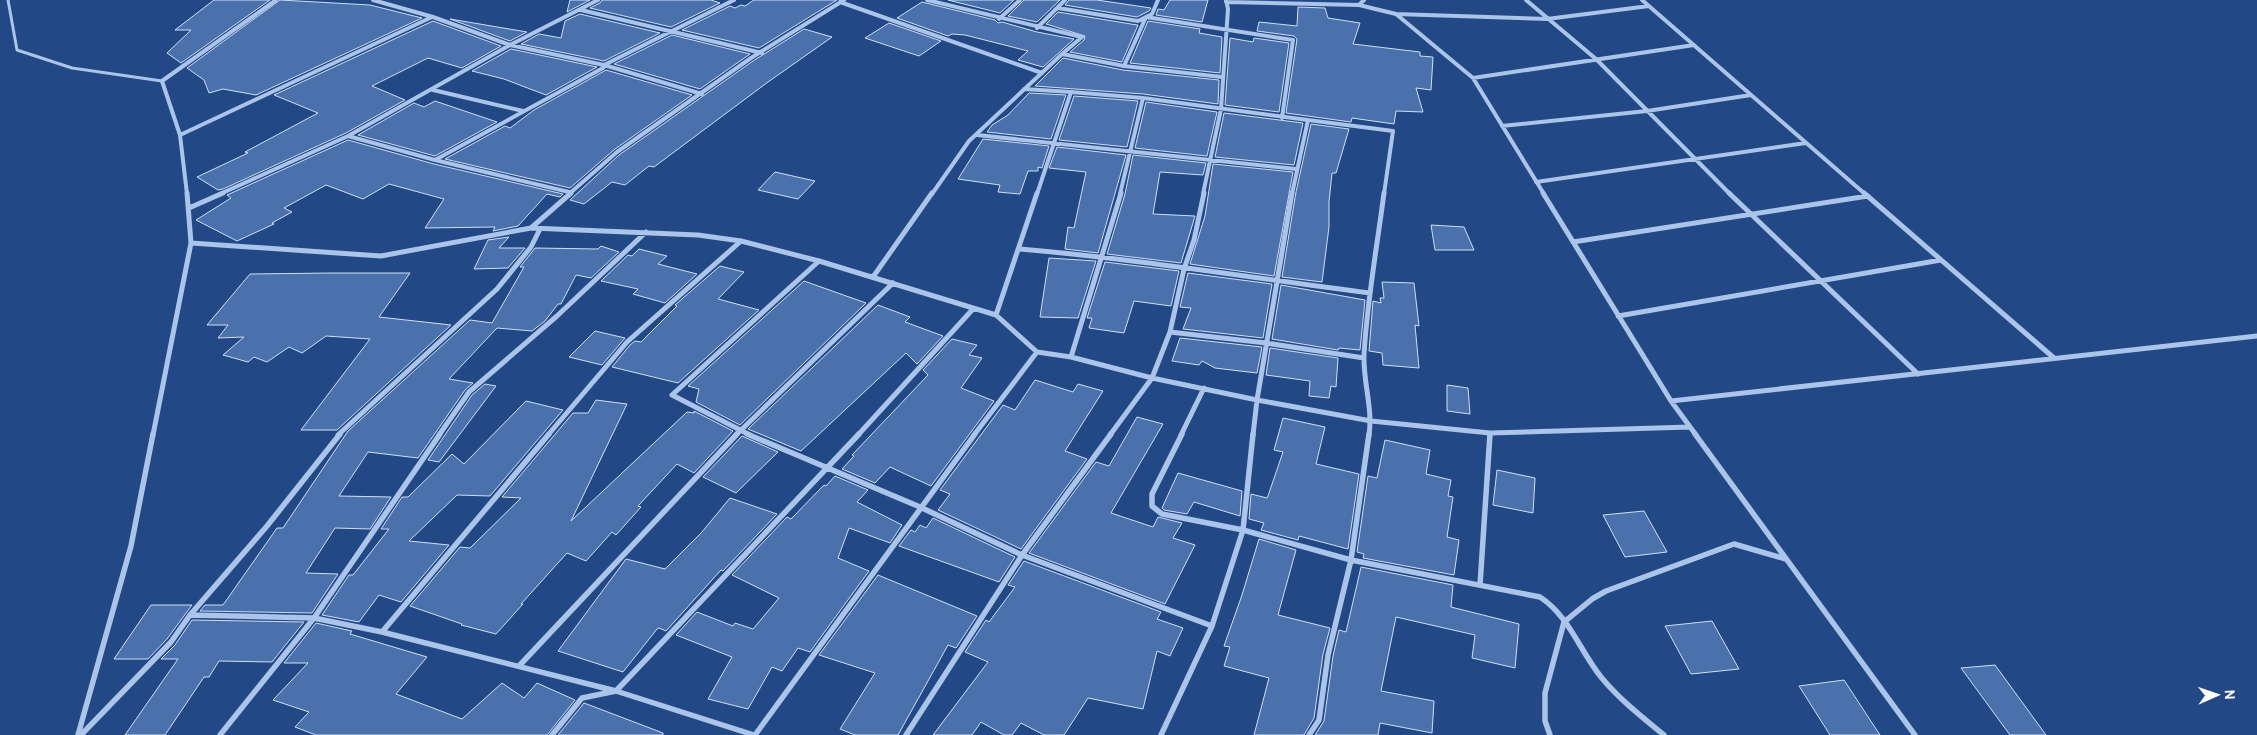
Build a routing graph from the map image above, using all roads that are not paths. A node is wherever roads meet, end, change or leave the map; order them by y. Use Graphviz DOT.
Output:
graph roads {
  1 [pos="8,0"];
  2 [pos="276,0"];
  3 [pos="373,0"];
  4 [pos="598,0"];
  5 [pos="734,0"];
  6 [pos="928,0"];
  7 [pos="1020,0"];
  8 [pos="1065,0"];
  9 [pos="1158,0"];
  10 [pos="1364,0"];
  11 [pos="1526,0"];
  12 [pos="1642,0"];
  13 [pos="842,1"];
  14 [pos="1226,1"];
  15 [pos="1359,5"];
  16 [pos="1649,6"];
  17 [pos="1058,8"];
  18 [pos="581,10"];
  19 [pos="1396,14"];
  20 [pos="433,17"];
  21 [pos="1146,18"];
  22 [pos="999,19"];
  23 [pos="1548,19"];
  24 [pos="1036,28"];
  25 [pos="675,31"];
  26 [pos="1226,31"];
  27 [pos="510,45"];
  28 [pos="1694,45"];
  29 [pos="762,53"];
  30 [pos="1062,54"];
  31 [pos="1596,59"];
  32 [pos="604,65"];
  33 [pos="1124,66"];
  34 [pos="1042,74"];
  35 [pos="1222,77"];
  36 [pos="1473,78"];
  37 [pos="162,81"];
  38 [pos="1024,89"];
  39 [pos="433,90"];
  40 [pos="1071,92"];
  41 [pos="702,94"];
  42 [pos="1751,95"];
  43 [pos="1143,98"];
  44 [pos="1221,109"];
  45 [pos="524,111"];
  46 [pos="1647,111"];
  47 [pos="1282,118"];
  48 [pos="1308,120"];
  49 [pos="1502,126"];
  50 [pos="180,135"];
  51 [pos="977,135"];
  52 [pos="348,136"];
  53 [pos="1053,142"];
  54 [pos="1806,142"];
  55 [pos="1131,150"];
  56 [pos="1694,159"];
  57 [pos="435,160"];
  58 [pos="1209,162"];
  59 [pos="1296,168"];
  60 [pos="1536,182"];
  61 [pos="569,192"];
  62 [pos="1868,196"];
  63 [pos="189,208"];
  64 [pos="1752,214"];
  65 [pos="530,228"];
  66 [pos="540,228"];
  67 [pos="646,232"];
  68 [pos="741,241"];
  69 [pos="1573,242"];
  70 [pos="191,243"];
  71 [pos="1020,249"];
  72 [pos="1102,256"];
  73 [pos="1941,260"];
  74 [pos="820,261"];
  75 [pos="1184,269"];
  76 [pos="873,277"];
  77 [pos="1276,281"];
  78 [pos="1821,281"];
  79 [pos="893,283"];
  80 [pos="1370,293"];
  81 [pos="973,309"];
  82 [pos="996,315"];
  83 [pos="1618,316"];
  84 [pos="1170,332"];
  85 [pos="2257,336"];
  86 [pos="1266,343"];
  87 [pos="1037,352"];
  88 [pos="1071,357"];
  89 [pos="1364,358"];
  90 [pos="2054,358"];
  91 [pos="1918,374"];
  92 [pos="1152,378"];
  93 [pos="1204,388"];
  94 [pos="1257,400"];
  95 [pos="1671,401"];
  96 [pos="1371,421"];
  97 [pos="1690,427"];
  98 [pos="740,431"];
  99 [pos="1490,433"];
  100 [pos="828,468"];
  101 [pos="920,506"];
  102 [pos="1243,530"];
  103 [pos="1022,555"];
  104 [pos="1786,559"];
  105 [pos="1351,560"];
  106 [pos="1480,585"];
  107 [pos="190,615"];
  108 [pos="314,618"];
  109 [pos="1564,622"];
  110 [pos="1212,626"];
  111 [pos="382,632"];
  112 [pos="519,666"];
  113 [pos="616,691"];
  114 [pos="80,735"];
  115 [pos="220,735"];
  116 [pos="552,735"];
  117 [pos="754,735"];
  118 [pos="906,735"];
  119 [pos="1161,735"];
  120 [pos="1310,735"];
  121 [pos="1550,735"];
  122 [pos="1664,735"];
  123 [pos="1916,735"];
  1 -- 37 [label="lane"];
  2 -- 37 [label="street"];
  3 -- 20 [label="street"];
  4 -- 18 [label="street"];
  5 -- 25 [label="street"];
  6 -- 22 [label="street"];
  7 -- 22 [label="street"];
  8 -- 17 [label="street"];
  9 -- 21 [label="street"];
  10 -- 15 [label="street"];
  11 -- 23 [label="street"];
  12 -- 16 [label="street"];
  13 -- 29 [label="street"];
  13 -- 34 [label="street"];
  14 -- 15 [label="street"];
  14 -- 26 [label="street"];
  15 -- 19 [label="street"];
  16 -- 23 [label="street"];
  16 -- 28 [label="street"];
  17 -- 21 [label="street"];
  17 -- 24 [label="street"];
  18 -- 25 [label="street"];
  18 -- 27 [label="street"];
  19 -- 23 [label="street"];
  19 -- 36 [label="street"];
  20 -- 27 [label="street"];
  20 -- 50 [label="street"];
  21 -- 26 [label="street"];
  21 -- 33 [label="street"];
  22 -- 24 [label="street"];
  23 -- 31 [label="street"];
  24 -- 30 [label="street"];
  25 -- 29 [label="street"];
  25 -- 32 [label="street"];
  26 -- 35 [label="street"];
  26 -- 47 [label="street"];
  27 -- 32 [label="street"];
  27 -- 39 [label="street"];
  28 -- 31 [label="street"];
  28 -- 42 [label="street"];
  29 -- 41 [label="street"];
  30 -- 33 [label="street"];
  30 -- 34 [label="street"];
  31 -- 36 [label="street"];
  31 -- 46 [label="street"];
  32 -- 41 [label="street"];
  32 -- 45 [label="street"];
  33 -- 35 [label="street"];
  34 -- 38 [label="street"];
  35 -- 44 [label="street"];
  36 -- 49 [label="street"];
  37 -- 50 [label="street"];
  38 -- 40 [label="street"];
  38 -- 51 [label="street"];
  39 -- 45 [label="street"];
  39 -- 52 [label="street"];
  40 -- 43 [label="street"];
  40 -- 53 [label="street"];
  41 -- 61 [label="street"];
  42 -- 46 [label="street"];
  42 -- 54 [label="street"];
  43 -- 44 [label="street"];
  43 -- 55 [label="street"];
  44 -- 47 [label="street"];
  44 -- 58 [label="street"];
  45 -- 57 [label="street"];
  46 -- 49 [label="street"];
  46 -- 56 [label="street"];
  47 -- 48 [label="street"];
  48 -- 59 [label="street"];
  48 -- 80 [label="street"];
  49 -- 60 [label="street"];
  50 -- 63 [label="street"];
  51 -- 53 [label="street"];
  51 -- 76 [label="street"];
  52 -- 57 [label="street"];
  52 -- 63 [label="street"];
  53 -- 55 [label="street"];
  53 -- 71 [label="street"];
  54 -- 56 [label="street"];
  54 -- 62 [label="street"];
  55 -- 58 [label="street"];
  55 -- 72 [label="street"];
  56 -- 60 [label="street"];
  56 -- 64 [label="street"];
  57 -- 61 [label="street"];
  58 -- 59 [label="street"];
  58 -- 75 [label="street"];
  59 -- 77 [label="street"];
  60 -- 69 [label="street"];
  61 -- 65 [label="street"];
  62 -- 64 [label="street"];
  62 -- 73 [label="street"];
  63 -- 70 [label="street"];
  64 -- 69 [label="street"];
  64 -- 78 [label="street"];
  65 -- 66 [label="street"];
  65 -- 70 [label="street"];
  66 -- 67 [label="street"];
  66 -- 107 [label="street"];
  67 -- 68 [label="street"];
  67 -- 108 [label="street"];
  68 -- 74 [label="street"];
  68 -- 111 [label="street"];
  69 -- 83 [label="street"];
  70 -- 114 [label="street"];
  71 -- 72 [label="street"];
  71 -- 82 [label="street"];
  72 -- 75 [label="street"];
  72 -- 88 [label="street"];
  73 -- 78 [label="street"];
  73 -- 90 [label="street"];
  74 -- 76 [label="street"];
  74 -- 98 [label="street"];
  75 -- 77 [label="street"];
  75 -- 84 [label="street"];
  76 -- 79 [label="street"];
  77 -- 80 [label="street"];
  77 -- 86 [label="street"];
  78 -- 83 [label="street"];
  78 -- 91 [label="street"];
  79 -- 81 [label="street"];
  79 -- 98 [label="street"];
  80 -- 89 [label="street"];
  81 -- 82 [label="street"];
  81 -- 100 [label="street"];
  82 -- 87 [label="street"];
  83 -- 95 [label="street"];
  84 -- 86 [label="street"];
  84 -- 92 [label="street"];
  85 -- 90 [label="street"];
  86 -- 89 [label="street"];
  86 -- 94 [label="street"];
  87 -- 88 [label="street"];
  87 -- 101 [label="street"];
  88 -- 92 [label="street"];
  89 -- 96 [label="street"];
  90 -- 91 [label="street"];
  91 -- 95 [label="street"];
  92 -- 93 [label="street"];
  92 -- 103 [label="street"];
  93 -- 94 [label="street"];
  93 -- 102 [label="street"];
  94 -- 96 [label="street"];
  94 -- 102 [label="street"];
  95 -- 97 [label="street"];
  96 -- 99 [label="street"];
  96 -- 105 [label="street"];
  97 -- 99 [label="street"];
  97 -- 104 [label="street"];
  98 -- 100 [label="street"];
  98 -- 112 [label="street"];
  99 -- 106 [label="street"];
  100 -- 101 [label="street"];
  100 -- 113 [label="street"];
  101 -- 103 [label="street"];
  101 -- 117 [label="street"];
  102 -- 105 [label="street"];
  102 -- 110 [label="street"];
  103 -- 110 [label="street"];
  103 -- 118 [label="street"];
  104 -- 109 [label="street"];
  104 -- 123 [label="street"];
  105 -- 106 [label="street"];
  105 -- 120 [label="street"];
  106 -- 109 [label="street"];
  107 -- 108 [label="street"];
  107 -- 114 [label="street"];
  108 -- 111 [label="street"];
  108 -- 115 [label="street"];
  109 -- 121 [label="street"];
  109 -- 122 [label="street"];
  110 -- 119 [label="street"];
  111 -- 112 [label="street"];
  112 -- 113 [label="street"];
  113 -- 116 [label="street"];
  113 -- 117 [label="street"];
}
